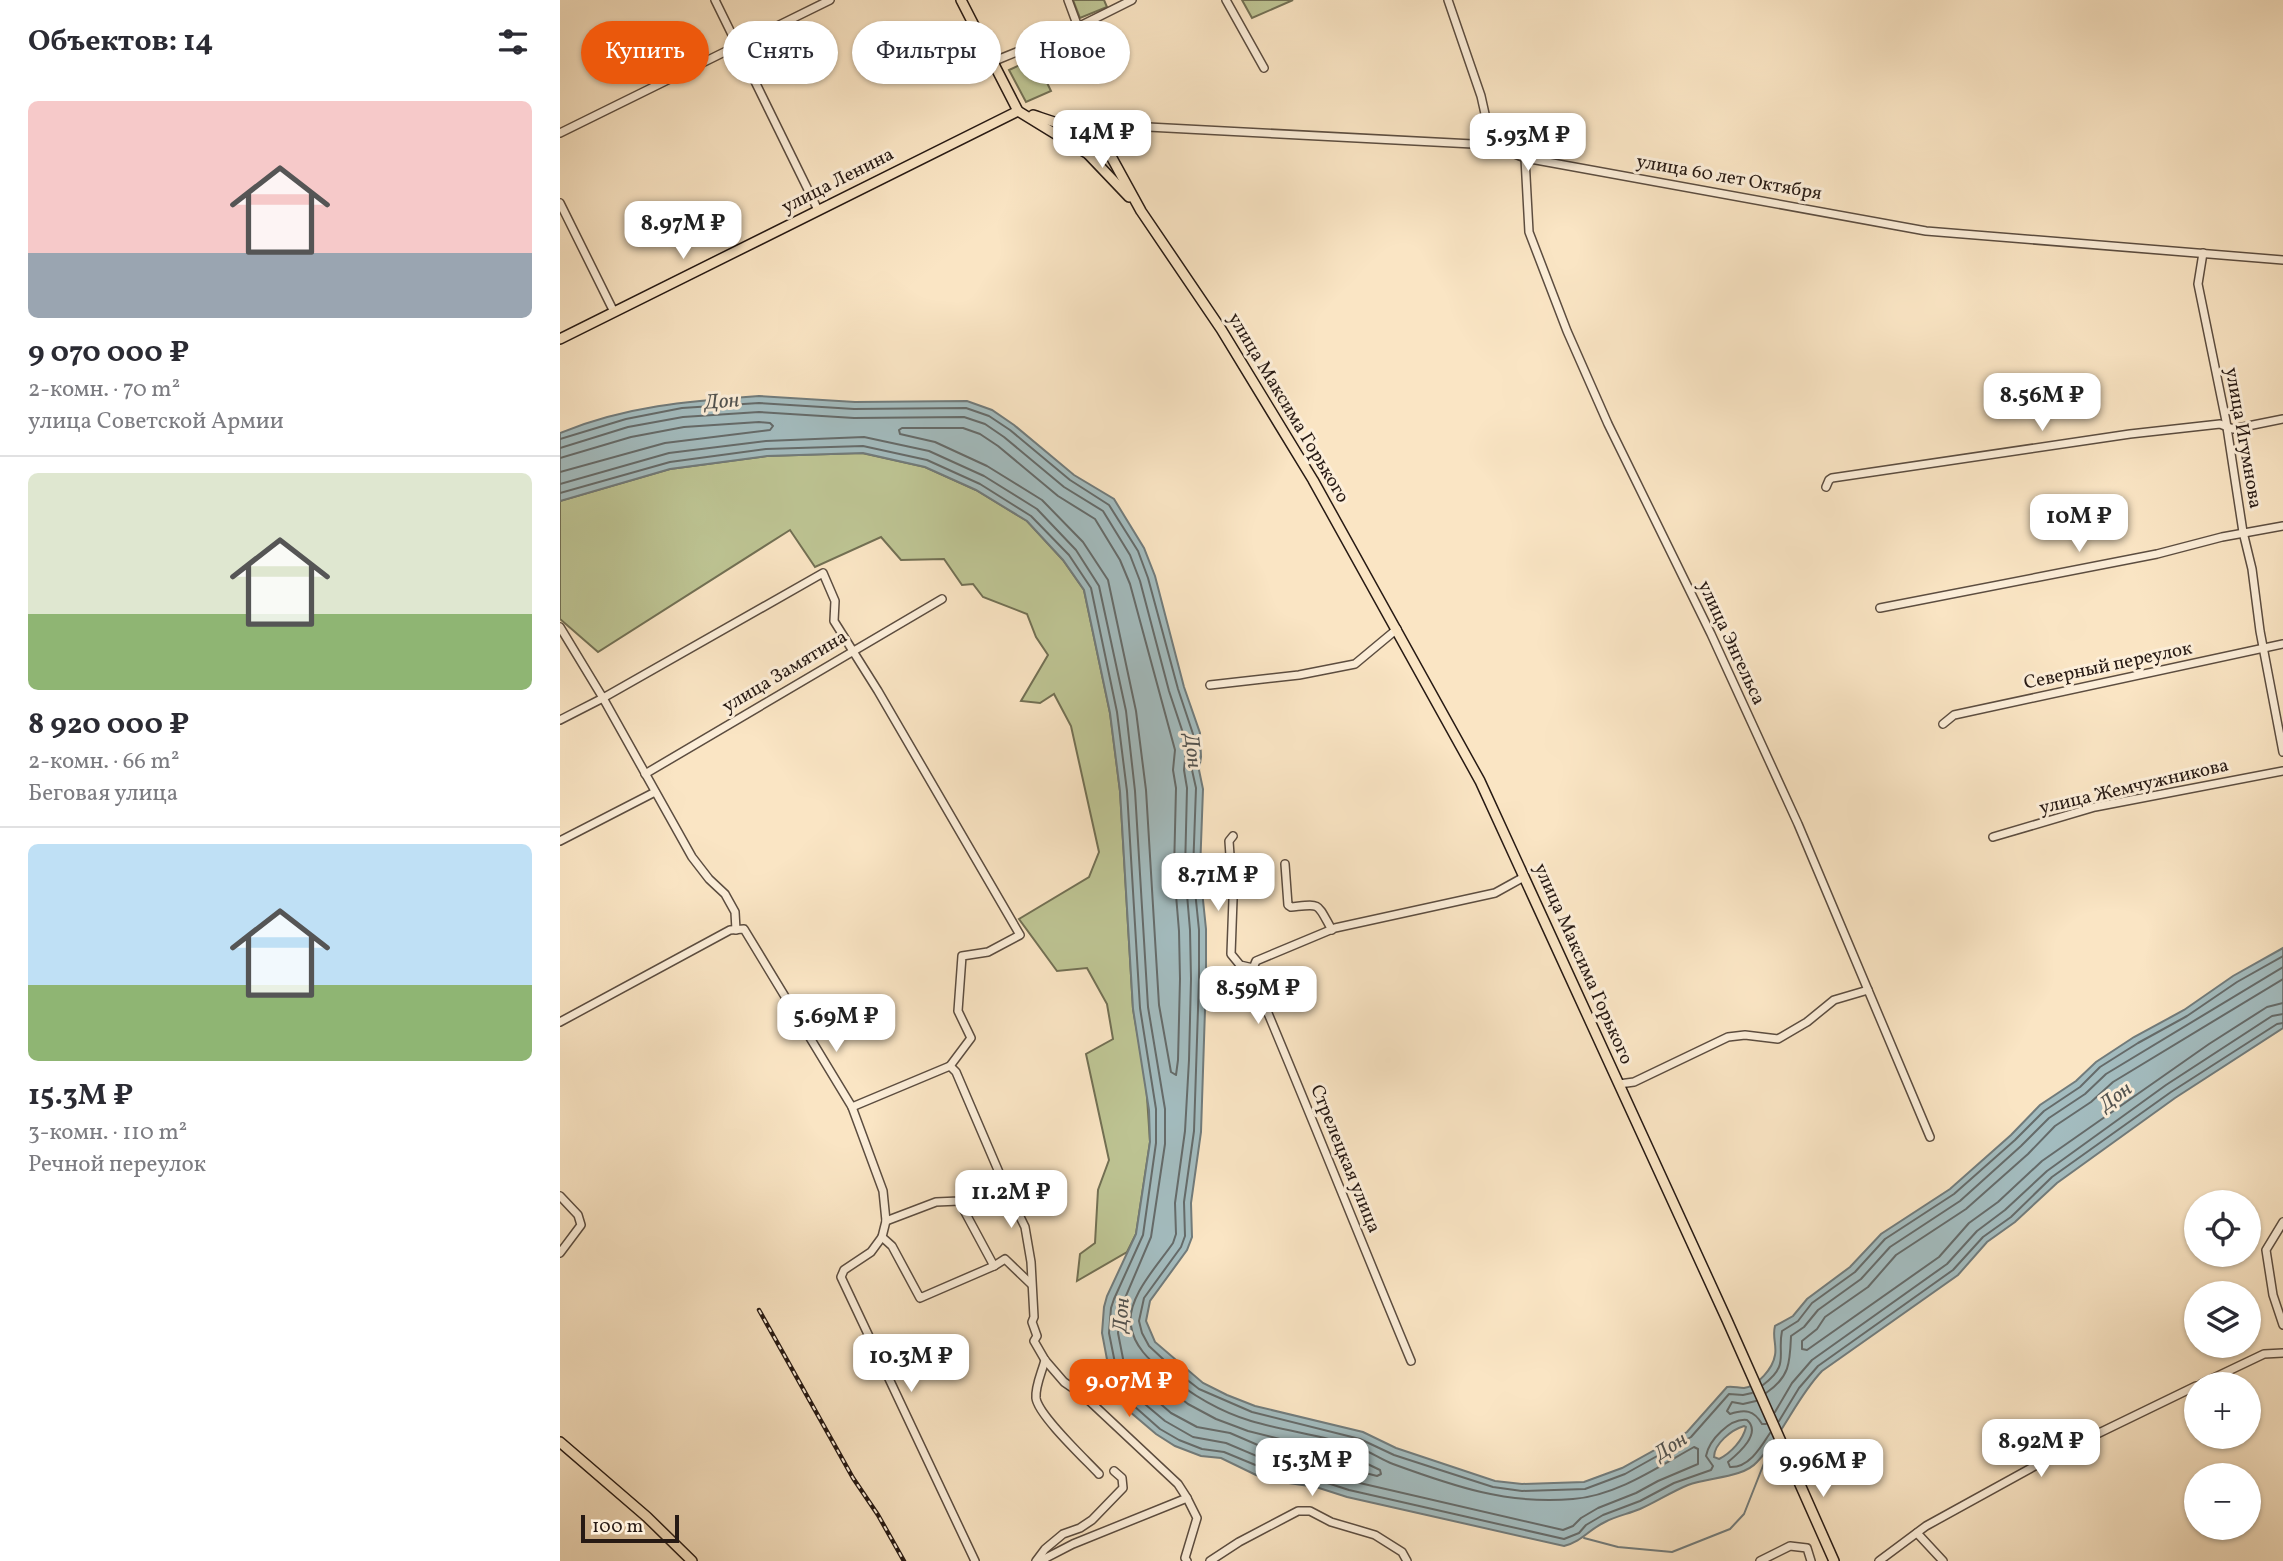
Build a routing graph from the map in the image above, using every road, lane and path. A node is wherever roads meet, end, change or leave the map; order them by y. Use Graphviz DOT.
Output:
graph roads {
  1 [pos="715,0"];
  2 [pos="830,0"];
  3 [pos="961,0"];
  4 [pos="1068,0"];
  5 [pos="1132,0"];
  6 [pos="1226,0"];
  7 [pos="1448,0"];
  8 [pos="726,21"];
  9 [pos="787,21"];
  10 [pos="972,21"];
  11 [pos="1076,21"];
  12 [pos="1090,21"];
  13 [pos="723,52"];
  14 [pos="1264,68"];
  15 [pos="1001,79"];
  16 [pos="757,84"];
  17 [pos="1018,111"];
  18 [pos="1129,126"];
  19 [pos="1096,132"];
  20 [pos="560,133"];
  21 [pos="1492,145"];
  22 [pos="1107,149"];
  23 [pos="1088,154"];
  24 [pos="1525,158"];
  25 [pos="560,203"];
  26 [pos="818,210"];
  27 [pos="1141,211"];
  28 [pos="2203,253"];
  29 [pos="2283,260"];
  30 [pos="614,312"];
  31 [pos="560,339"];
  32 [pos="2283,419"];
  33 [pos="2226,427"];
  34 [pos="1826,487"];
  35 [pos="2283,526"];
  36 [pos="2243,533"];
  37 [pos="942,599"];
  38 [pos="1880,608"];
  39 [pos="560,626"];
  40 [pos="1397,629"];
  41 [pos="2283,644"];
  42 [pos="2263,649"];
  43 [pos="851,651"];
  44 [pos="1210,685"];
  45 [pos="603,698"];
  46 [pos="560,720"];
  47 [pos="1943,724"];
  48 [pos="2283,752"];
  49 [pos="2283,771"];
  50 [pos="645,774"];
  51 [pos="655,792"];
  52 [pos="1233,836"];
  53 [pos="1993,837"];
  54 [pos="560,841"];
  55 [pos="1285,864"];
  56 [pos="1524,877"];
  57 [pos="736,930"];
  58 [pos="1332,930"];
  59 [pos="1253,968"];
  60 [pos="1868,990"];
  61 [pos="560,1023"];
  62 [pos="950,1066"];
  63 [pos="1619,1084"];
  64 [pos="852,1107"];
  65 [pos="1930,1137"];
  66 [pos="1004,1184"];
  67 [pos="560,1196"];
  68 [pos="959,1201"];
  69 [pos="887,1221"];
  70 [pos="2283,1222"];
  71 [pos="882,1237"];
  72 [pos="560,1253"];
  73 [pos="994,1266"];
  74 [pos="1031,1284"];
  75 [pos="2283,1325"];
  76 [pos="2283,1353"];
  77 [pos="1045,1360"];
  78 [pos="1411,1361"];
  79 [pos="2226,1372"];
  80 [pos="2184,1392"];
  81 [pos="560,1442"];
  82 [pos="1114,1471"];
  83 [pos="1099,1474"];
  84 [pos="1187,1498"];
  85 [pos="1092,1520"];
  86 [pos="1917,1534"];
  87 [pos="1067,1548"];
  88 [pos="692,1561"];
  89 [pos="975,1561"];
  90 [pos="1038,1561"];
  91 [pos="1187,1561"];
  92 [pos="1210,1561"];
  93 [pos="1407,1561"];
  94 [pos="1760,1561"];
  95 [pos="1811,1561"];
  96 [pos="1834,1561"];
  97 [pos="1879,1561"];
  98 [pos="1943,1561"];
  1 -- 8 [label="street"];
  2 -- 9 [label="street"];
  3 -- 10 [label="main road"];
  4 -- 11 [label="street"];
  5 -- 12 [label="street"];
  6 -- 14 [label="street"];
  7 -- 21 [label="street"];
  13 -- 20 [label="street"];
  15 -- 17 [label="main road"];
  16 -- 26 [label="street"];
  17 -- 19 [label="main road"];
  17 -- 23 [label="main road, улица Максима Горького"];
  17 -- 26 [label="main road, улица Ленина"];
  18 -- 19 [label="street, улица 60 лет Октября"];
  18 -- 21 [label="street, улица 60 лет Октября"];
  18 -- 22 [label="street"];
  19 -- 22 [label="main road"];
  19 -- 23 [label="main road"];
  21 -- 24 [label="street, улица 60 лет Октября"];
  22 -- 23 [label="main road"];
  22 -- 27 [label="main road, улица Максима Горького"];
  23 -- 27 [label="main road, улица Максима Горького"];
  24 -- 28 [label="street, улица 60 лет Октября"];
  24 -- 60 [label="street, улица Энгельса"];
  25 -- 30 [label="street"];
  26 -- 30 [label="main road, улица Ленина"];
  27 -- 40 [label="main road, улица Максима Горького"];
  28 -- 29 [label="street, улица 60 лет Октября"];
  28 -- 33 [label="street, улица Игумнова"];
  30 -- 31 [label="main road, улица Ленина"];
  32 -- 33 [label="street"];
  33 -- 34 [label="street"];
  33 -- 36 [label="street, улица Игумнова"];
  35 -- 36 [label="street"];
  36 -- 38 [label="street"];
  36 -- 42 [label="street, улица Игумнова"];
  37 -- 43 [label="street, улица Замятина"];
  39 -- 45 [label="street"];
  40 -- 44 [label="street"];
  40 -- 56 [label="main road, улица Максима Горького"];
  41 -- 42 [label="street, Северный переулок"];
  42 -- 47 [label="street, Северный переулок"];
  42 -- 48 [label="street, улица Игумнова"];
  43 -- 45 [label="street"];
  43 -- 50 [label="street, улица Замятина"];
  43 -- 62 [label="street"];
  45 -- 46 [label="street"];
  45 -- 50 [label="street"];
  49 -- 53 [label="street, улица Жемчужникова"];
  50 -- 51 [label="street"];
  51 -- 54 [label="street"];
  51 -- 57 [label="street"];
  52 -- 59 [label="street, Стрелецкая улица"];
  55 -- 58 [label="street"];
  56 -- 58 [label="street"];
  56 -- 63 [label="main road, улица Максима Горького"];
  57 -- 61 [label="street"];
  57 -- 64 [label="street"];
  58 -- 59 [label="street"];
  59 -- 78 [label="street, Стрелецкая улица"];
  60 -- 63 [label="street"];
  60 -- 65 [label="street, улица Энгельса"];
  62 -- 64 [label="street"];
  62 -- 66 [label="street"];
  63 -- 96 [label="main road, улица Максима Горького"];
  64 -- 69 [label="street"];
  66 -- 68 [label="street"];
  66 -- 74 [label="street"];
  67 -- 72 [label="street"];
  68 -- 69 [label="street"];
  68 -- 73 [label="street"];
  69 -- 71 [label="street"];
  70 -- 75 [label="street"];
  71 -- 73 [label="street"];
  71 -- 89 [label="street"];
  73 -- 74 [label="street"];
  74 -- 77 [label="street"];
  76 -- 79 [label="street"];
  77 -- 83 [label="street"];
  77 -- 84 [label="street"];
  80 -- 86 [label="street"];
  81 -- 88 [label="main road"];
  82 -- 85 [label="street"];
  84 -- 87 [label="street"];
  84 -- 91 [label="street"];
  85 -- 87 [label="street"];
  85 -- 90 [label="street"];
  86 -- 97 [label="street"];
  86 -- 98 [label="street"];
  87 -- 90 [label="street"];
  92 -- 93 [label="street"];
  94 -- 95 [label="street"];
}
